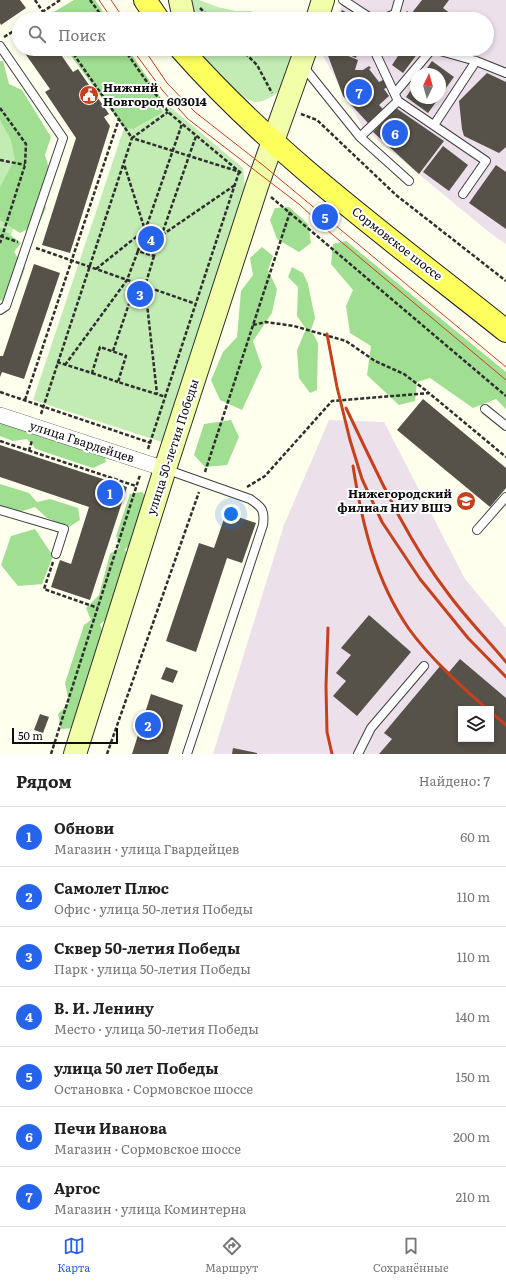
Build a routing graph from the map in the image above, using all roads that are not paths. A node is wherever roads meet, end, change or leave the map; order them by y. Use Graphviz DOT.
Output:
graph roads {
  1 [pos="145,0"];
  2 [pos="180,0"];
  3 [pos="323,0"];
  4 [pos="344,0"];
  5 [pos="399,0"];
  6 [pos="153,12"];
  7 [pos="183,12"];
  8 [pos="319,12"];
  9 [pos="362,12"];
  10 [pos="396,12"];
  11 [pos="0,46"];
  12 [pos="187,56"];
  13 [pos="197,56"];
  14 [pos="304,56"];
  15 [pos="377,56"];
  16 [pos="427,56"];
  17 [pos="458,56"];
  18 [pos="476,61"];
  19 [pos="506,73"];
  20 [pos="207,78"];
  21 [pos="397,97"];
  22 [pos="434,125"];
  23 [pos="360,137"];
  24 [pos="273,140"];
  25 [pos="409,181"];
  26 [pos="463,194"];
  27 [pos="0,310"];
  28 [pos="506,330"];
  29 [pos="485,410"];
  30 [pos="0,415"];
  31 [pos="506,426"];
  32 [pos="165,469"];
  33 [pos="506,497"];
  34 [pos="0,510"];
  35 [pos="477,530"];
  36 [pos="56,554"];
  37 [pos="424,666"];
  38 [pos="75,754"];
  39 [pos="187,754"];
  40 [pos="358,754"];
  1 -- 6 [label="main road"];
  2 -- 7 [label="street"];
  3 -- 8 [label="street"];
  4 -- 9 [label="lane"];
  5 -- 10 [label="lane"];
  11 -- 27 [label="lane"];
  12 -- 20 [label="main road, Сормовское шоссе"];
  13 -- 20 [label="street"];
  14 -- 23 [label="lane"];
  14 -- 24 [label="street, улица 50-летия Победы"];
  15 -- 21 [label="lane"];
  16 -- 21 [label="lane"];
  17 -- 18 [label="lane"];
  18 -- 19 [label="lane"];
  18 -- 22 [label="lane"];
  20 -- 24 [label="main road, Сормовское шоссе"];
  21 -- 22 [label="lane"];
  21 -- 23 [label="lane"];
  22 -- 26 [label="lane"];
  23 -- 25 [label="lane"];
  24 -- 28 [label="main road, Сормовское шоссе"];
  24 -- 32 [label="street, улица 50-летия Победы"];
  29 -- 31 [label="lane"];
  30 -- 32 [label="street, улица Гвардейцев"];
  32 -- 38 [label="street, улица 50-летия Победы"];
  32 -- 39 [label="lane"];
  33 -- 35 [label="lane"];
  34 -- 36 [label="lane"];
  37 -- 40 [label="lane"];
}
